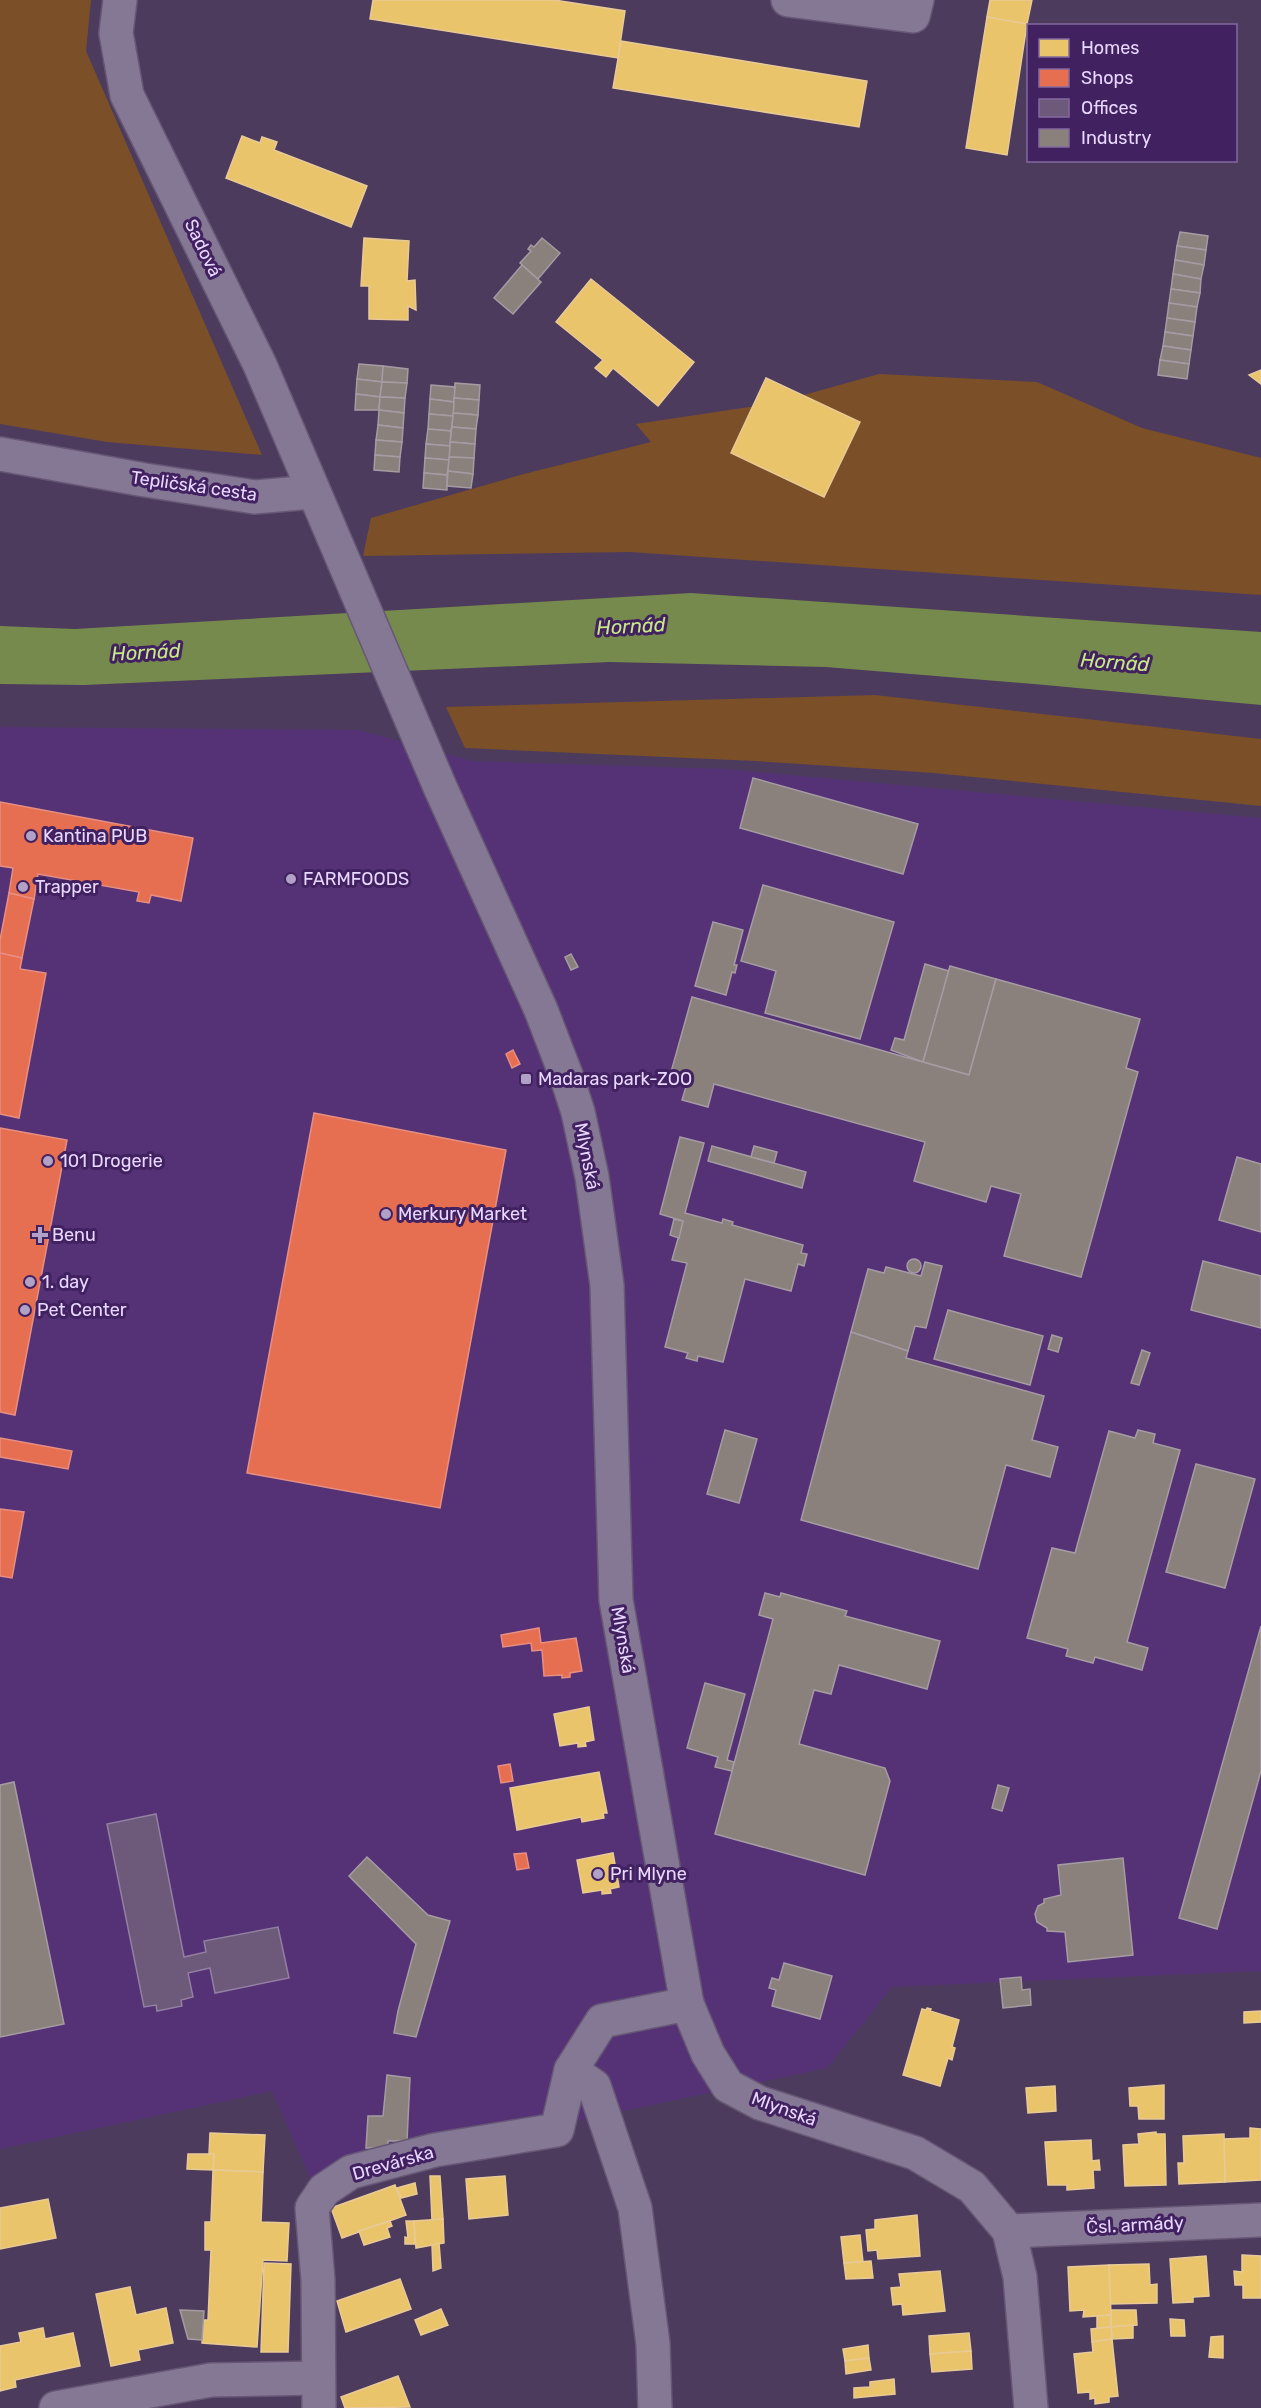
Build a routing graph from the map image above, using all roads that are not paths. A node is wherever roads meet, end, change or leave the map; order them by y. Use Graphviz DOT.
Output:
graph roads {
  1 [pos="120,0"];
  2 [pos="788,0"];
  3 [pos="917,0"];
  4 [pos="0,454"];
  5 [pos="313,492"];
  6 [pos="687,2004"];
  7 [pos="572,2070"];
  8 [pos="1261,2220"];
  9 [pos="1010,2231"];
  10 [pos="319,2393"];
  11 [pos="56,2408"];
  12 [pos="655,2408"];
  13 [pos="1031,2408"];
  1 -- 5 [label="street, Sadová"];
  2 -- 3 [label="street"];
  4 -- 5 [label="street, Tepličská cesta"];
  5 -- 6 [label="street, Mlynská"];
  6 -- 7 [label="street, Drevárska"];
  6 -- 9 [label="street, Mlynská"];
  7 -- 10 [label="street, Drevárska"];
  7 -- 12 [label="street"];
  8 -- 9 [label="street, Čsl. armády"];
  9 -- 13 [label="street, Mlynská"];
  10 -- 11 [label="street, Drevárska"];
}
